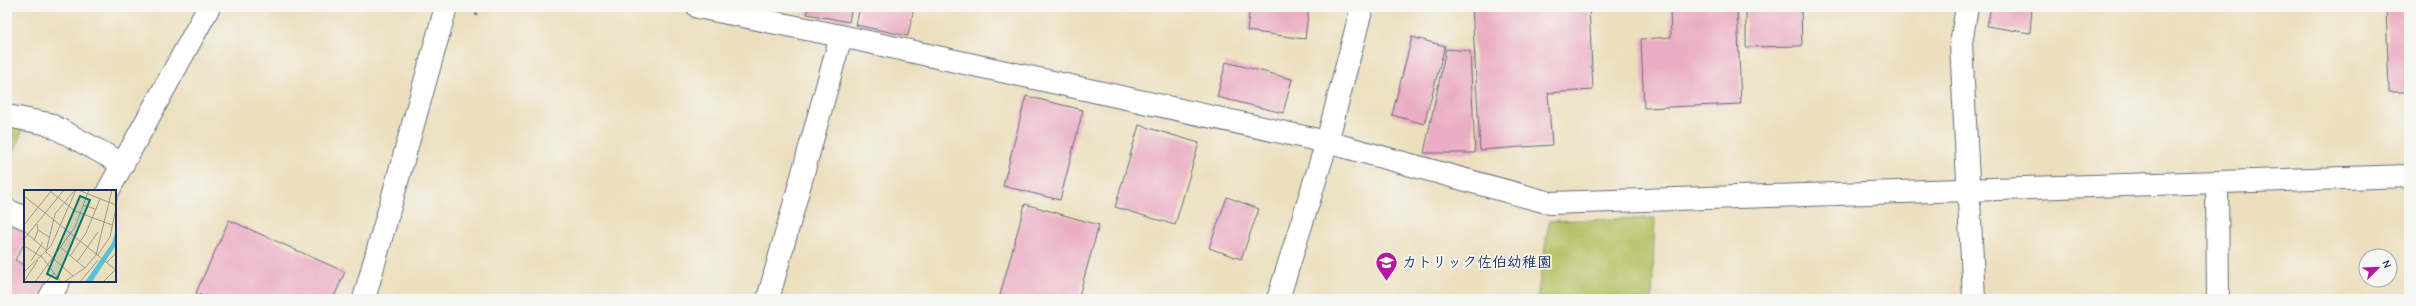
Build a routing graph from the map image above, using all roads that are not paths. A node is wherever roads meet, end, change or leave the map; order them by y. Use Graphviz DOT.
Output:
graph roads {
  1 [pos="209,7"];
  2 [pos="446,7"];
  3 [pos="698,7"];
  4 [pos="1362,7"];
  5 [pos="1967,7"];
  6 [pos="841,36"];
  7 [pos="7,116"];
  8 [pos="1327,142"];
  9 [pos="123,164"];
  10 [pos="2409,176"];
  11 [pos="2217,182"];
  12 [pos="109,190"];
  13 [pos="1970,190"];
  14 [pos="7,210"];
  15 [pos="24,218"];
  16 [pos="58,282"];
  17 [pos="49,299"];
  18 [pos="364,299"];
  19 [pos="768,299"];
  20 [pos="1278,299"];
  21 [pos="1974,299"];
  22 [pos="2218,299"];
  1 -- 9 [label="street"];
  2 -- 18 [label="street"];
  3 -- 6 [label="street"];
  4 -- 8 [label="street"];
  5 -- 13 [label="street"];
  6 -- 8 [label="street"];
  6 -- 19 [label="street"];
  7 -- 9 [label="street"];
  8 -- 13 [label="street"];
  8 -- 20 [label="street"];
  9 -- 12 [label="street"];
  10 -- 11 [label="street"];
  11 -- 13 [label="street"];
  11 -- 22 [label="street"];
  13 -- 21 [label="street"];
  14 -- 15 [label="street"];
  16 -- 17 [label="street"];
}
